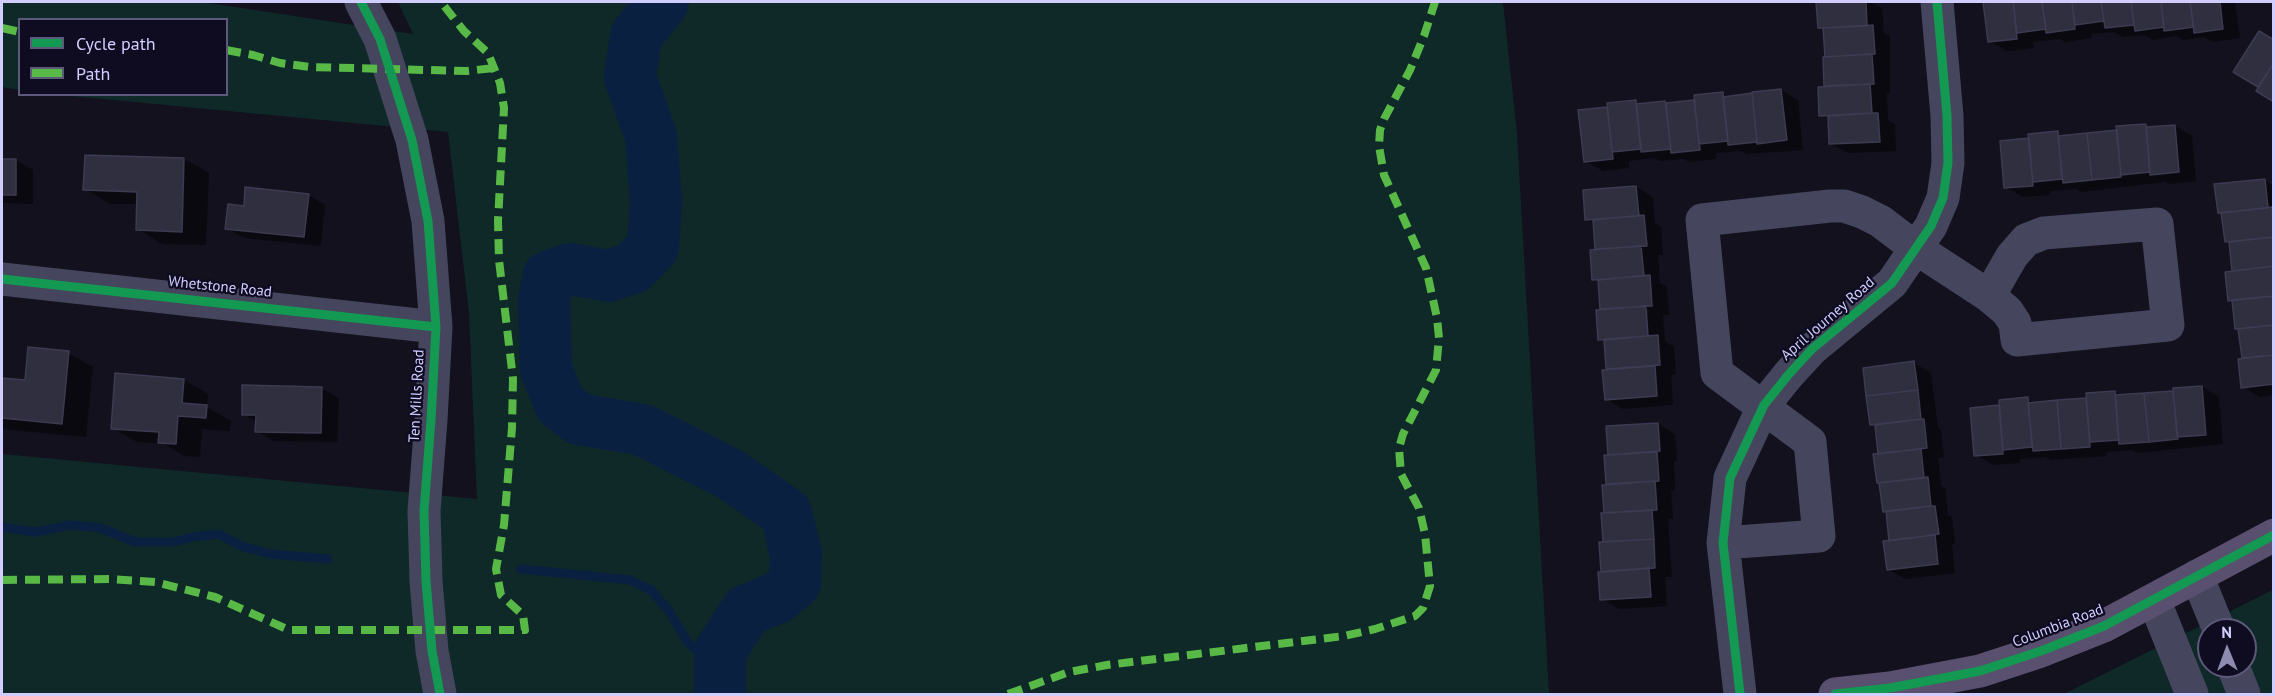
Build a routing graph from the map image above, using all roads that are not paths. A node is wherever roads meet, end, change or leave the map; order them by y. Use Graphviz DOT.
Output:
graph roads {
  1 [pos="361,2"];
  2 [pos="1937,2"];
  3 [pos="1917,249"];
  4 [pos="2,279"];
  5 [pos="1989,296"];
  6 [pos="436,327"];
  7 [pos="1764,405"];
  8 [pos="2274,534"];
  9 [pos="1723,543"];
  10 [pos="2197,576"];
  11 [pos="2154,600"];
  12 [pos="2214,618"];
  13 [pos="2238,678"];
  14 [pos="440,694"];
  15 [pos="1740,694"];
  16 [pos="1835,694"];
  17 [pos="2192,694"];
  18 [pos="2244,694"];
  1 -- 6 [label="street, Ten Mills Road"];
  2 -- 3 [label="street, April Journey Road"];
  3 -- 5 [label="street"];
  3 -- 7 [label="street, April Journey Road"];
  3 -- 7 [label="street"];
  4 -- 6 [label="street, Whetstone Road"];
  5 -- 5 [label="street"];
  6 -- 14 [label="street, Ten Mills Road"];
  7 -- 9 [label="street, April Journey Road"];
  7 -- 9 [label="street"];
  8 -- 10 [label="main road, Columbia Road"];
  9 -- 15 [label="street, April Journey Road"];
  10 -- 11 [label="main road, Columbia Road"];
  10 -- 12 [label="street"];
  11 -- 16 [label="main road, Columbia Road"];
  11 -- 17 [label="street"];
  13 -- 18 [label="street"];
}
